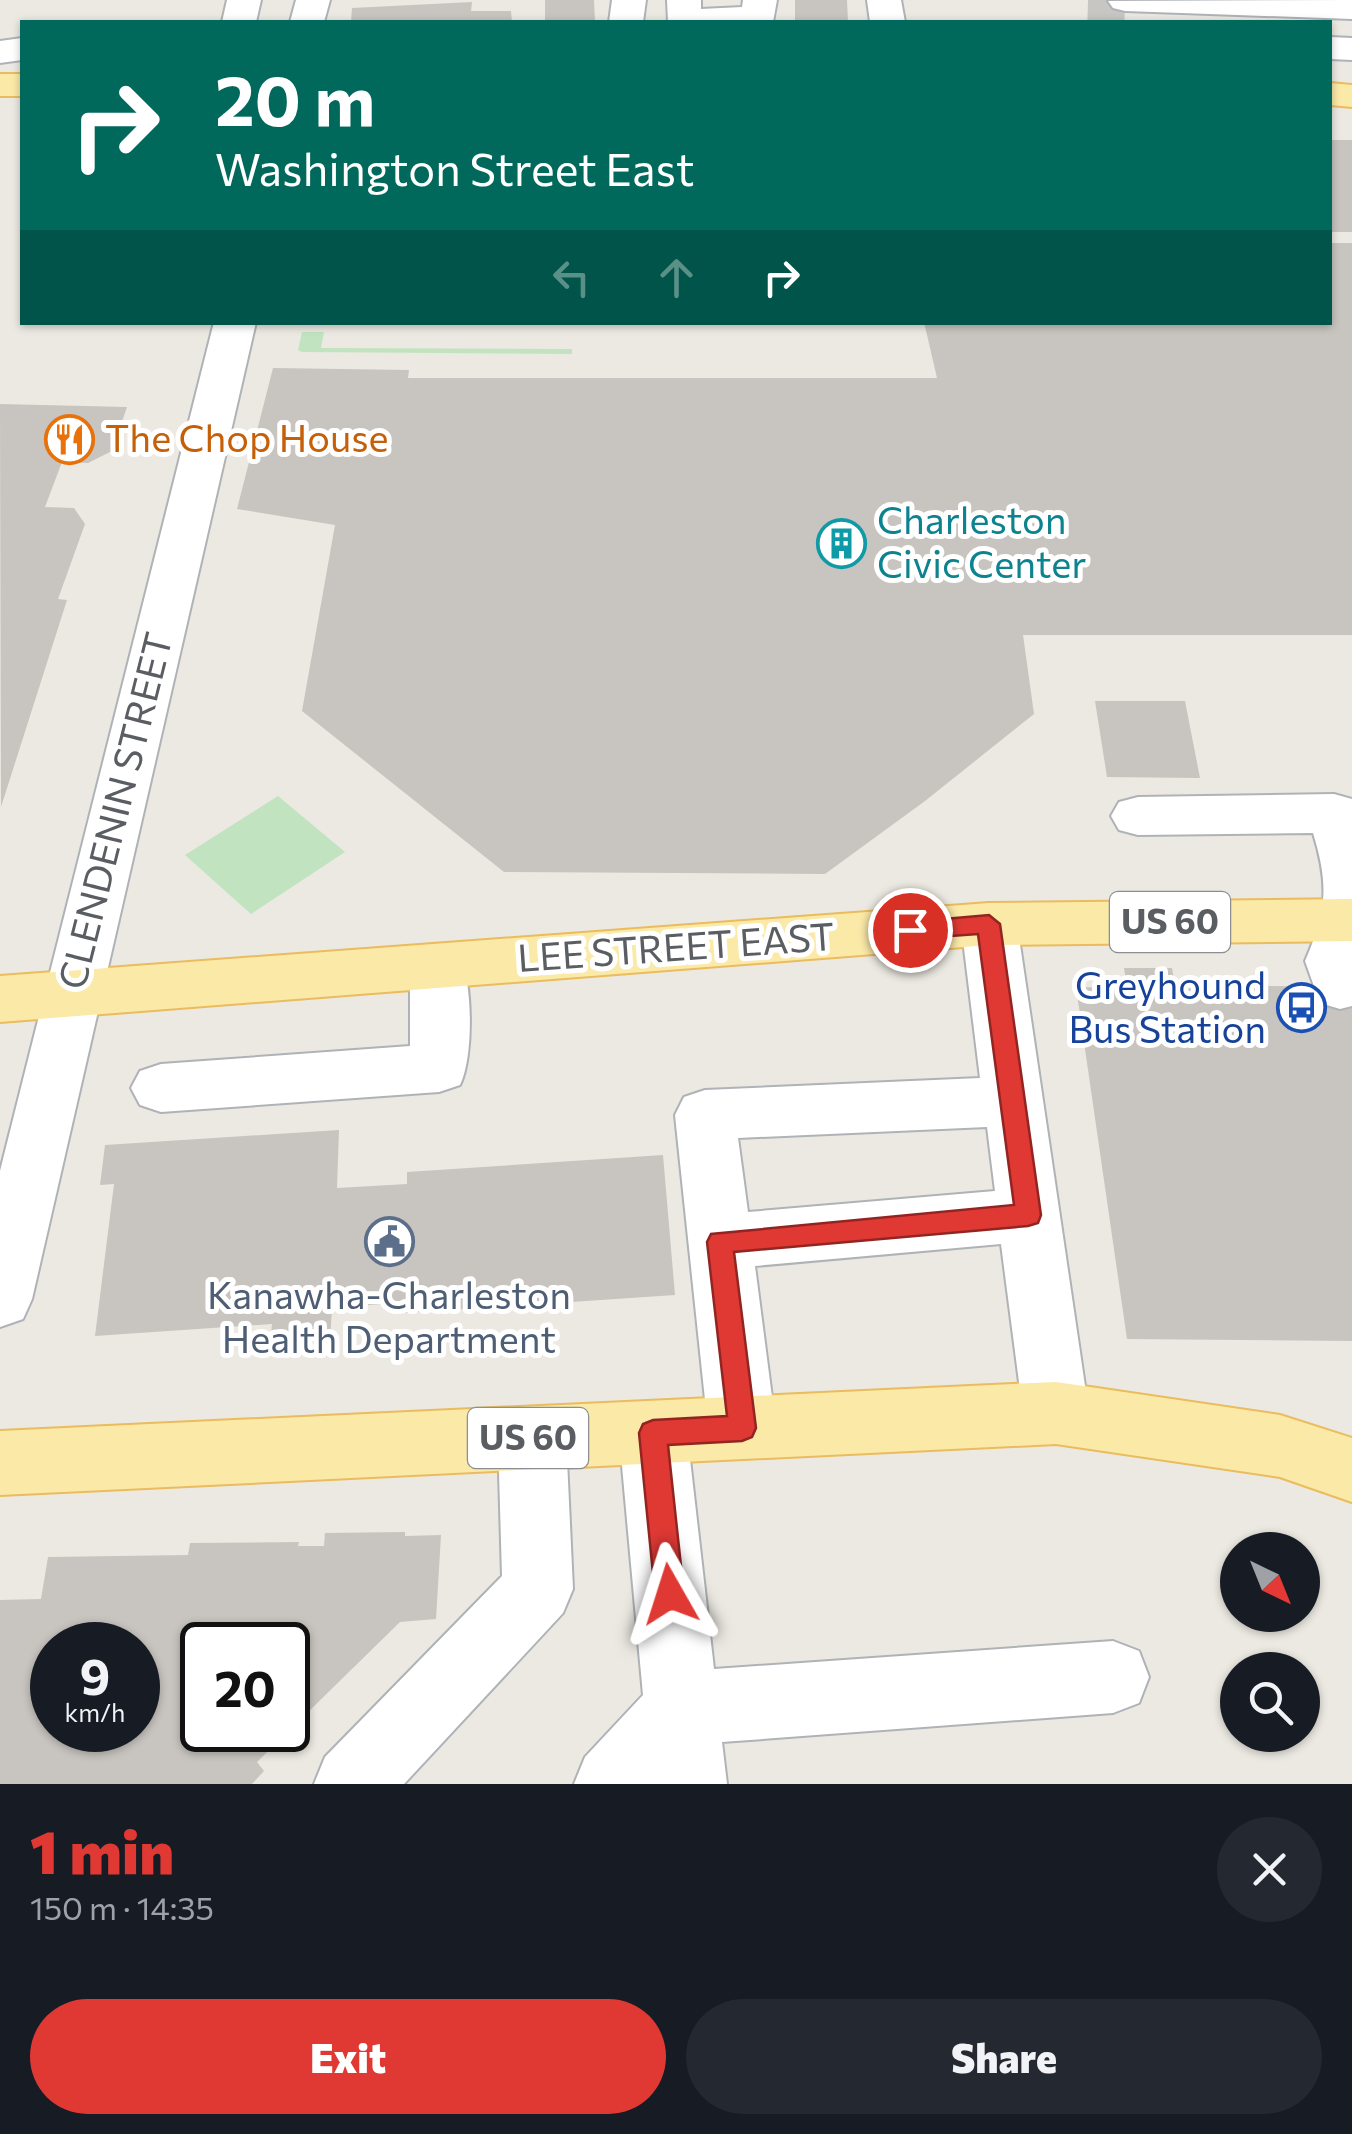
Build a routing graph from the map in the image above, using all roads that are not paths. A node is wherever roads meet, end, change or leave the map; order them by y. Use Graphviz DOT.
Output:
graph roads {
  1 [pos="760,0"];
  2 [pos="1125,1"];
  3 [pos="1352,10"];
  4 [pos="684,14"];
  5 [pos="233,325"];
  6 [pos="1343,813"];
  7 [pos="1138,816"];
  8 [pos="1352,872"];
  9 [pos="1352,920"];
  10 [pos="989,924"];
  11 [pos="438,966"];
  12 [pos="1340,987"];
  13 [pos="70,995"];
  14 [pos="0,999"];
  15 [pos="161,1088"];
  16 [pos="1013,1101"];
  17 [pos="1028,1215"];
  18 [pos="720,1242"];
  19 [pos="0,1299"];
  20 [pos="1056,1413"];
  21 [pos="742,1428"];
  22 [pos="653,1433"];
  23 [pos="532,1438"];
  24 [pos="0,1463"];
  25 [pos="1352,1470"];
  26 [pos="1113,1677"];
  27 [pos="681,1708"];
  28 [pos="352,1784"];
  29 [pos="612,1784"];
  30 [pos="689,1784"];
  1 -- 4 [label="street"];
  2 -- 3 [label="street"];
  5 -- 13 [label="street, CLENDENIN STREET"];
  6 -- 7 [label="street"];
  6 -- 8 [label="street"];
  8 -- 9 [label="street"];
  9 -- 10 [label="main road, LEE STREET EAST / US 60"];
  9 -- 12 [label="street"];
  10 -- 11 [label="main road, LEE STREET EAST / US 60"];
  10 -- 16 [label="street"];
  11 -- 13 [label="main road, LEE STREET EAST / US 60"];
  11 -- 15 [label="street"];
  13 -- 14 [label="main road, LEE STREET EAST / US 60"];
  13 -- 19 [label="street, CLENDENIN STREET"];
  16 -- 17 [label="street"];
  16 -- 18 [label="street"];
  17 -- 18 [label="street"];
  17 -- 20 [label="street"];
  18 -- 21 [label="street"];
  20 -- 21 [label="main road, US 60"];
  20 -- 25 [label="main road, US 60"];
  21 -- 22 [label="main road, US 60"];
  22 -- 23 [label="main road, US 60"];
  22 -- 27 [label="street"];
  23 -- 24 [label="main road, US 60"];
  23 -- 28 [label="street"];
  26 -- 27 [label="street"];
  27 -- 29 [label="street"];
  27 -- 30 [label="street"];
}
